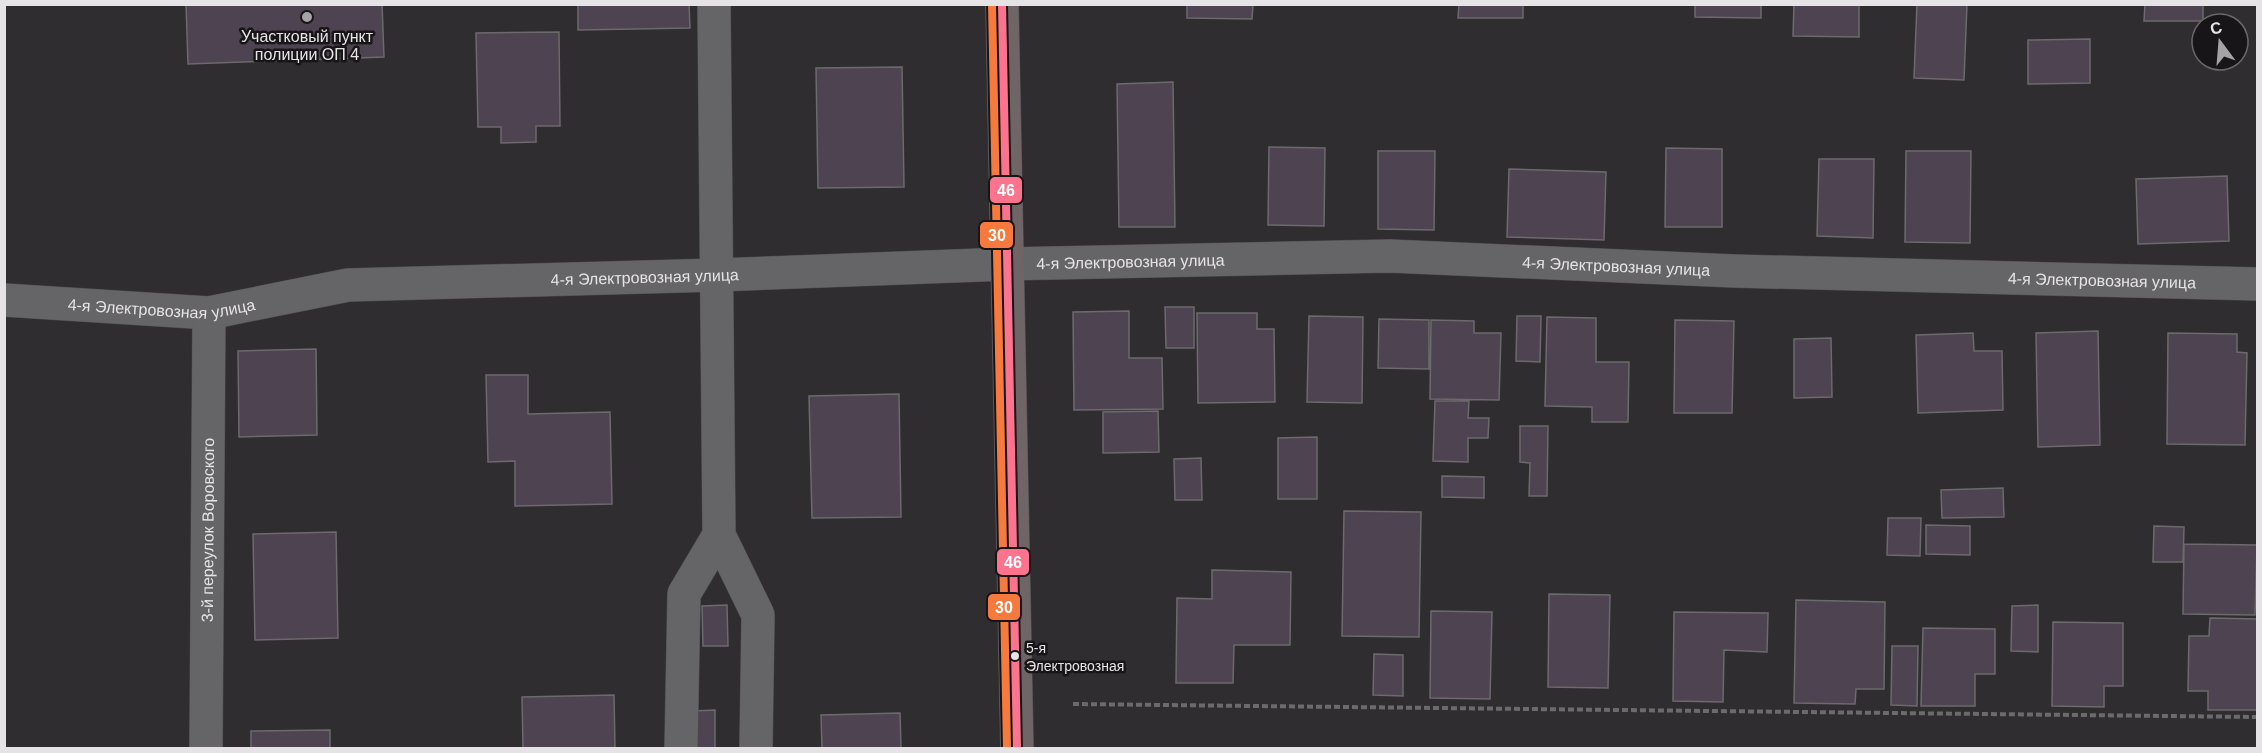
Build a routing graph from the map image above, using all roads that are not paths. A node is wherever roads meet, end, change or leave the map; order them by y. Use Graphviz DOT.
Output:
graph roads {
  1 [pos="714,4"];
  2 [pos="1002,4"];
  3 [pos="1007,264"];
  4 [pos="717,275"];
  5 [pos="2258,284"];
  6 [pos="4,300"];
  7 [pos="209,313"];
  8 [pos="720,535"];
  9 [pos="206,748"];
  10 [pos="681,748"];
  11 [pos="756,748"];
  12 [pos="1017,748"];
  1 -- 4 [label="street"];
  2 -- 3 [label="main road"];
  3 -- 4 [label="street, 4-я Электровозная улица"];
  3 -- 5 [label="street, 4-я Электровозная улица"];
  3 -- 12 [label="main road"];
  4 -- 7 [label="street, 4-я Электровозная улица"];
  4 -- 8 [label="street"];
  6 -- 7 [label="street, 4-я Электровозная улица"];
  7 -- 9 [label="street, 3-й переулок Воровского"];
  8 -- 10 [label="street"];
  8 -- 11 [label="street"];
}
